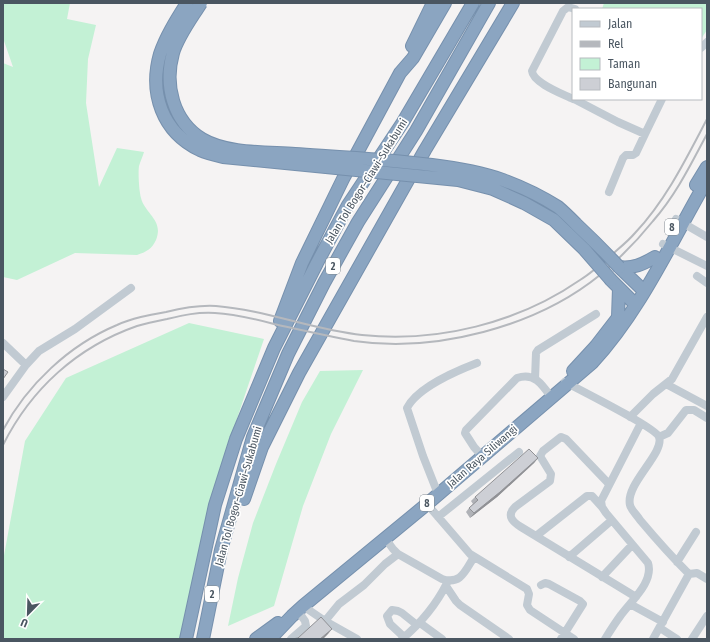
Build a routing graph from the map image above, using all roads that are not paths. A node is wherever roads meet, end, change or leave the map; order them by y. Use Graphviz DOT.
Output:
graph roads {
  1 [pos="187,3"];
  2 [pos="201,3"];
  3 [pos="433,3"];
  4 [pos="445,3"];
  5 [pos="473,3"];
  6 [pos="489,3"];
  7 [pos="513,3"];
  8 [pos="572,8"];
  9 [pos="400,73"];
  10 [pos="572,98"];
  11 [pos="575,100"];
  12 [pos="661,100"];
  13 [pos="644,134"];
  14 [pos="707,168"];
  15 [pos="707,180"];
  16 [pos="609,192"];
  17 [pos="680,221"];
  18 [pos="707,237"];
  19 [pos="666,246"];
  20 [pos="655,257"];
  21 [pos="707,266"];
  22 [pos="619,267"];
  23 [pos="696,276"];
  24 [pos="707,283"];
  25 [pos="615,284"];
  26 [pos="131,288"];
  27 [pos="641,289"];
  28 [pos="633,302"];
  29 [pos="596,314"];
  30 [pos="618,317"];
  31 [pos="707,317"];
  32 [pos="3,343"];
  33 [pos="274,348"];
  34 [pos="477,363"];
  35 [pos="26,365"];
  36 [pos="535,378"];
  37 [pos="666,384"];
  38 [pos="564,385"];
  39 [pos="3,397"];
  40 [pos="551,397"];
  41 [pos="707,406"];
  42 [pos="630,417"];
  43 [pos="707,418"];
  44 [pos="641,423"];
  45 [pos="659,437"];
  46 [pos="519,452"];
  47 [pos="482,456"];
  48 [pos="609,484"];
  49 [pos="438,494"];
  50 [pos="427,504"];
  51 [pos="602,507"];
  52 [pos="438,517"];
  53 [pos="612,520"];
  54 [pos="696,532"];
  55 [pos="536,536"];
  56 [pos="385,538"];
  57 [pos="632,545"];
  58 [pos="221,550"];
  59 [pos="398,554"];
  60 [pos="474,557"];
  61 [pos="570,557"];
  62 [pos="677,562"];
  63 [pos="689,574"];
  64 [pos="602,577"];
  65 [pos="707,579"];
  66 [pos="447,584"];
  67 [pos="541,585"];
  68 [pos="636,597"];
  69 [pos="630,604"];
  70 [pos="298,611"];
  71 [pos="707,616"];
  72 [pos="325,621"];
  73 [pos="418,624"];
  74 [pos="661,625"];
  75 [pos="563,636"];
  76 [pos="403,638"];
  77 [pos="186,639"];
  78 [pos="203,639"];
  79 [pos="256,639"];
  80 [pos="270,639"];
  81 [pos="291,639"];
  82 [pos="357,639"];
  83 [pos="442,639"];
  84 [pos="509,639"];
  85 [pos="574,639"];
  86 [pos="606,639"];
  87 [pos="653,639"];
  88 [pos="677,639"];
  89 [pos="692,639"];
  1 -- 25 [label="highway, bridge"];
  2 -- 22 [label="highway, bridge"];
  3 -- 9 [label="highway"];
  4 -- 9 [label="highway"];
  5 -- 33 [label="highway, Jalan Tol Bogor–Ciawi–Sukabumi / 2"];
  6 -- 58 [label="highway, Jalan Tol Bogor–Ciawi–Sukabumi / 2"];
  7 -- 58 [label="highway"];
  8 -- 10 [label="street"];
  9 -- 33 [label="highway"];
  11 -- 13 [label="street"];
  12 -- 13 [label="street"];
  13 -- 16 [label="street"];
  14 -- 17 [label="highway, Jalan Raya Siliwangi / 8"];
  15 -- 17 [label="highway, Jalan Raya Siliwangi / 8"];
  17 -- 18 [label="street"];
  17 -- 19 [label="highway, Jalan Raya Siliwangi / 8"];
  19 -- 20 [label="highway, Jalan Raya Siliwangi / 8"];
  19 -- 21 [label="street"];
  19 -- 27 [label="highway, Jalan Raya Siliwangi / 8"];
  20 -- 22 [label="highway"];
  20 -- 27 [label="highway, Jalan Raya Siliwangi / 8"];
  22 -- 27 [label="highway"];
  23 -- 24 [label="street"];
  25 -- 28 [label="highway"];
  25 -- 30 [label="highway"];
  26 -- 35 [label="street"];
  27 -- 28 [label="highway, Jalan Raya Siliwangi / 8"];
  28 -- 30 [label="highway, Jalan Raya Siliwangi / 8"];
  28 -- 38 [label="highway, Jalan Raya Siliwangi / 8"];
  29 -- 36 [label="street"];
  30 -- 38 [label="highway, Jalan Raya Siliwangi / 8"];
  31 -- 37 [label="street"];
  32 -- 35 [label="street"];
  33 -- 77 [label="highway, Jalan Tol Bogor–Ciawi–Sukabumi / 2"];
  34 -- 49 [label="street"];
  35 -- 39 [label="street"];
  36 -- 40 [label="street"];
  36 -- 47 [label="street"];
  37 -- 41 [label="street"];
  37 -- 42 [label="street"];
  38 -- 40 [label="highway, Jalan Raya Siliwangi / 8"];
  38 -- 42 [label="street"];
  40 -- 47 [label="highway, Jalan Raya Siliwangi / 8"];
  42 -- 44 [label="street"];
  43 -- 45 [label="street"];
  44 -- 45 [label="street"];
  44 -- 48 [label="street"];
  45 -- 62 [label="street"];
  46 -- 52 [label="street"];
  47 -- 49 [label="highway, Jalan Raya Siliwangi / 8"];
  48 -- 51 [label="street"];
  48 -- 55 [label="street"];
  49 -- 50 [label="highway, Jalan Raya Siliwangi / 8"];
  50 -- 52 [label="street"];
  50 -- 56 [label="highway, Jalan Raya Siliwangi / 8"];
  51 -- 53 [label="street"];
  51 -- 55 [label="street"];
  52 -- 60 [label="street"];
  53 -- 57 [label="street"];
  53 -- 61 [label="street"];
  54 -- 62 [label="street"];
  55 -- 61 [label="street"];
  56 -- 59 [label="street"];
  56 -- 70 [label="highway, Jalan Raya Siliwangi / 8"];
  57 -- 64 [label="street"];
  57 -- 68 [label="street"];
  58 -- 78 [label="highway, Jalan Tol Bogor–Ciawi–Sukabumi / 2"];
  59 -- 66 [label="street"];
  59 -- 72 [label="street"];
  60 -- 66 [label="street"];
  60 -- 75 [label="street"];
  61 -- 64 [label="street"];
  62 -- 63 [label="street"];
  63 -- 65 [label="street"];
  63 -- 74 [label="street"];
  64 -- 68 [label="street"];
  66 -- 73 [label="street"];
  66 -- 84 [label="street"];
  67 -- 75 [label="street"];
  68 -- 69 [label="street"];
  69 -- 74 [label="street"];
  69 -- 86 [label="street"];
  70 -- 72 [label="street"];
  70 -- 79 [label="highway, Jalan Raya Siliwangi / 8"];
  70 -- 80 [label="highway, Jalan Raya Siliwangi / 8"];
  70 -- 81 [label="street"];
  71 -- 89 [label="street"];
  72 -- 82 [label="street"];
  73 -- 76 [label="street"];
  73 -- 76 [label="street"];
  73 -- 83 [label="street"];
  74 -- 87 [label="street"];
  74 -- 88 [label="street"];
  75 -- 85 [label="street"];
}
